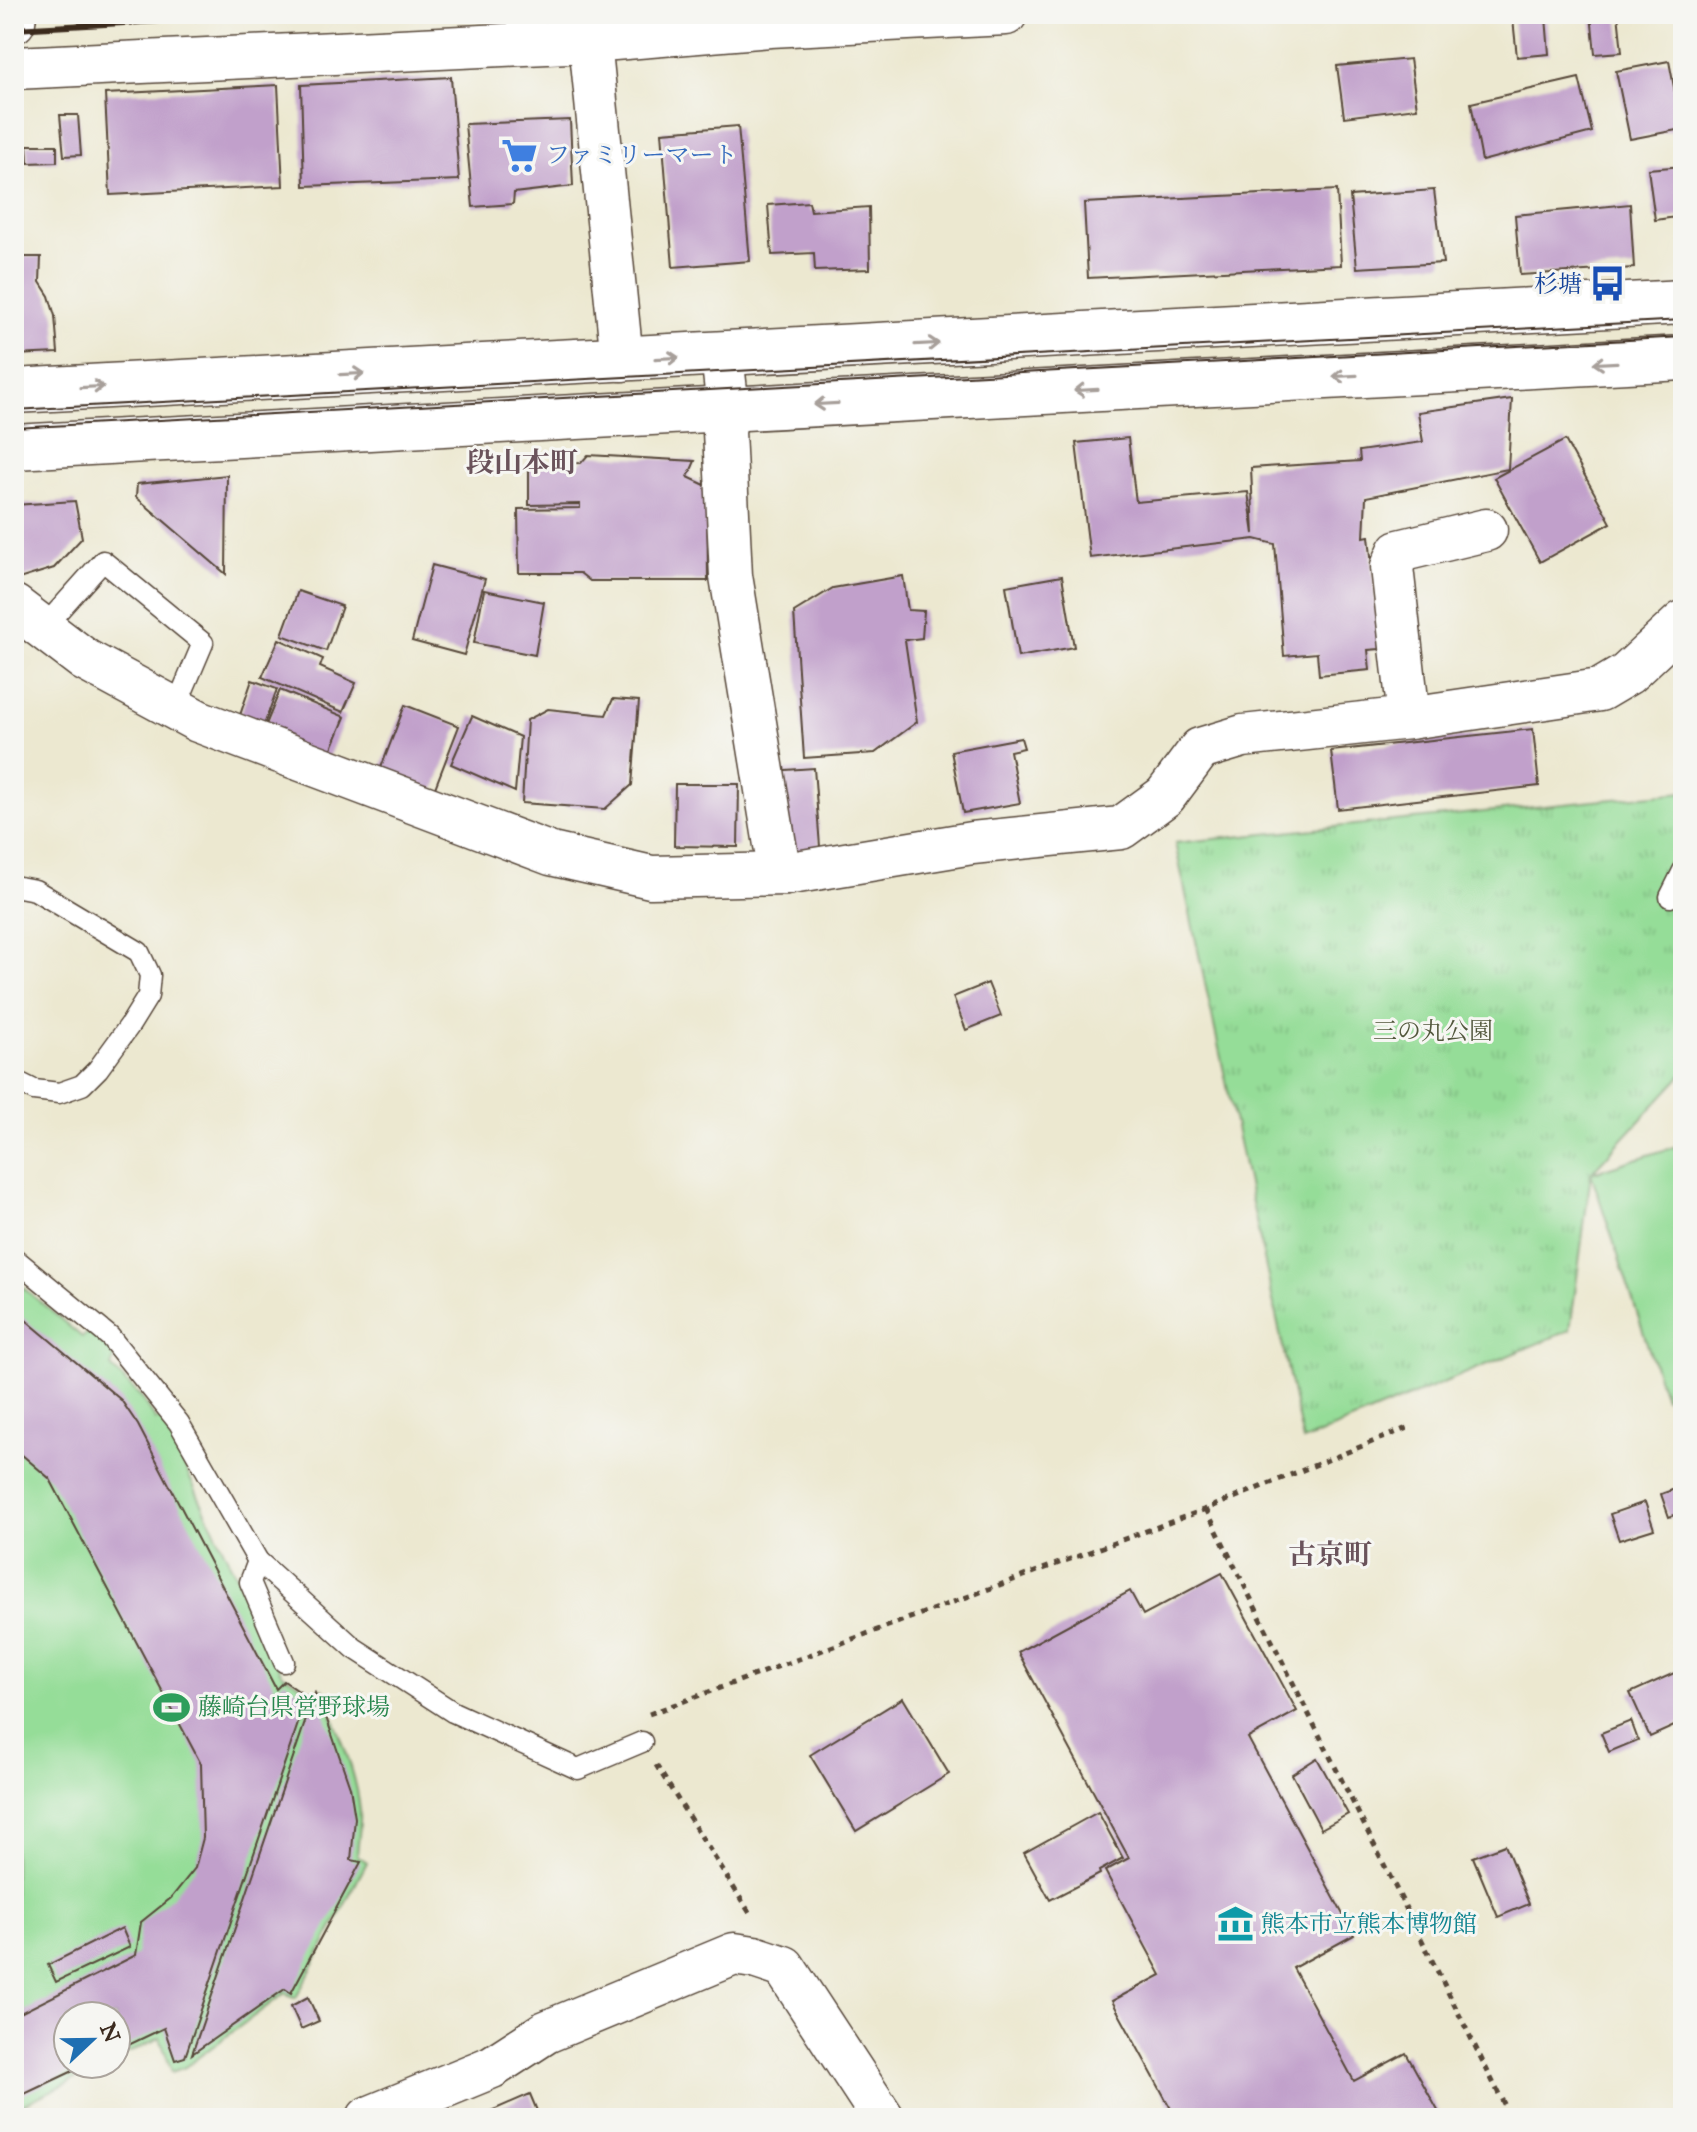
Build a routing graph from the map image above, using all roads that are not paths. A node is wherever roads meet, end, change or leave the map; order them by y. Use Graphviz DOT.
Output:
graph roads {
  1 [pos="15,14"];
  2 [pos="1006,14"];
  3 [pos="14,22"];
  4 [pos="586,28"];
  5 [pos="14,68"];
  6 [pos="1683,302"];
  7 [pos="722,355"];
  8 [pos="1683,358"];
  9 [pos="622,360"];
  10 [pos="14,391"];
  11 [pos="728,409"];
  12 [pos="14,447"];
  13 [pos="1486,530"];
  14 [pos="28,617"];
  15 [pos="1683,622"];
  16 [pos="175,709"];
  17 [pos="1409,718"];
  18 [pos="1683,871"];
  19 [pos="785,874"];
  20 [pos="14,886"];
  21 [pos="1670,897"];
  22 [pos="14,1080"];
  23 [pos="14,1258"];
  24 [pos="258,1561"];
  25 [pos="284,1662"];
  26 [pos="642,1742"];
  27 [pos="368,2118"];
  28 [pos="883,2118"];
  1 -- 3 [label="street"];
  2 -- 4 [label="street"];
  4 -- 5 [label="street"];
  4 -- 9 [label="street"];
  7 -- 6 [label="street, one-way"];
  9 -- 7 [label="street, one-way"];
  7 -- 11 [label="street"];
  8 -- 11 [label="street, one-way"];
  10 -- 9 [label="street, one-way"];
  11 -- 12 [label="street"];
  11 -- 19 [label="street"];
  13 -- 17 [label="street"];
  14 -- 16 [label="street"];
  14 -- 16 [label="lane"];
  15 -- 17 [label="street"];
  16 -- 19 [label="street"];
  17 -- 19 [label="street"];
  18 -- 21 [label="lane"];
  20 -- 22 [label="lane"];
  23 -- 24 [label="lane"];
  24 -- 25 [label="lane"];
  24 -- 26 [label="lane"];
  27 -- 28 [label="street"];
}
